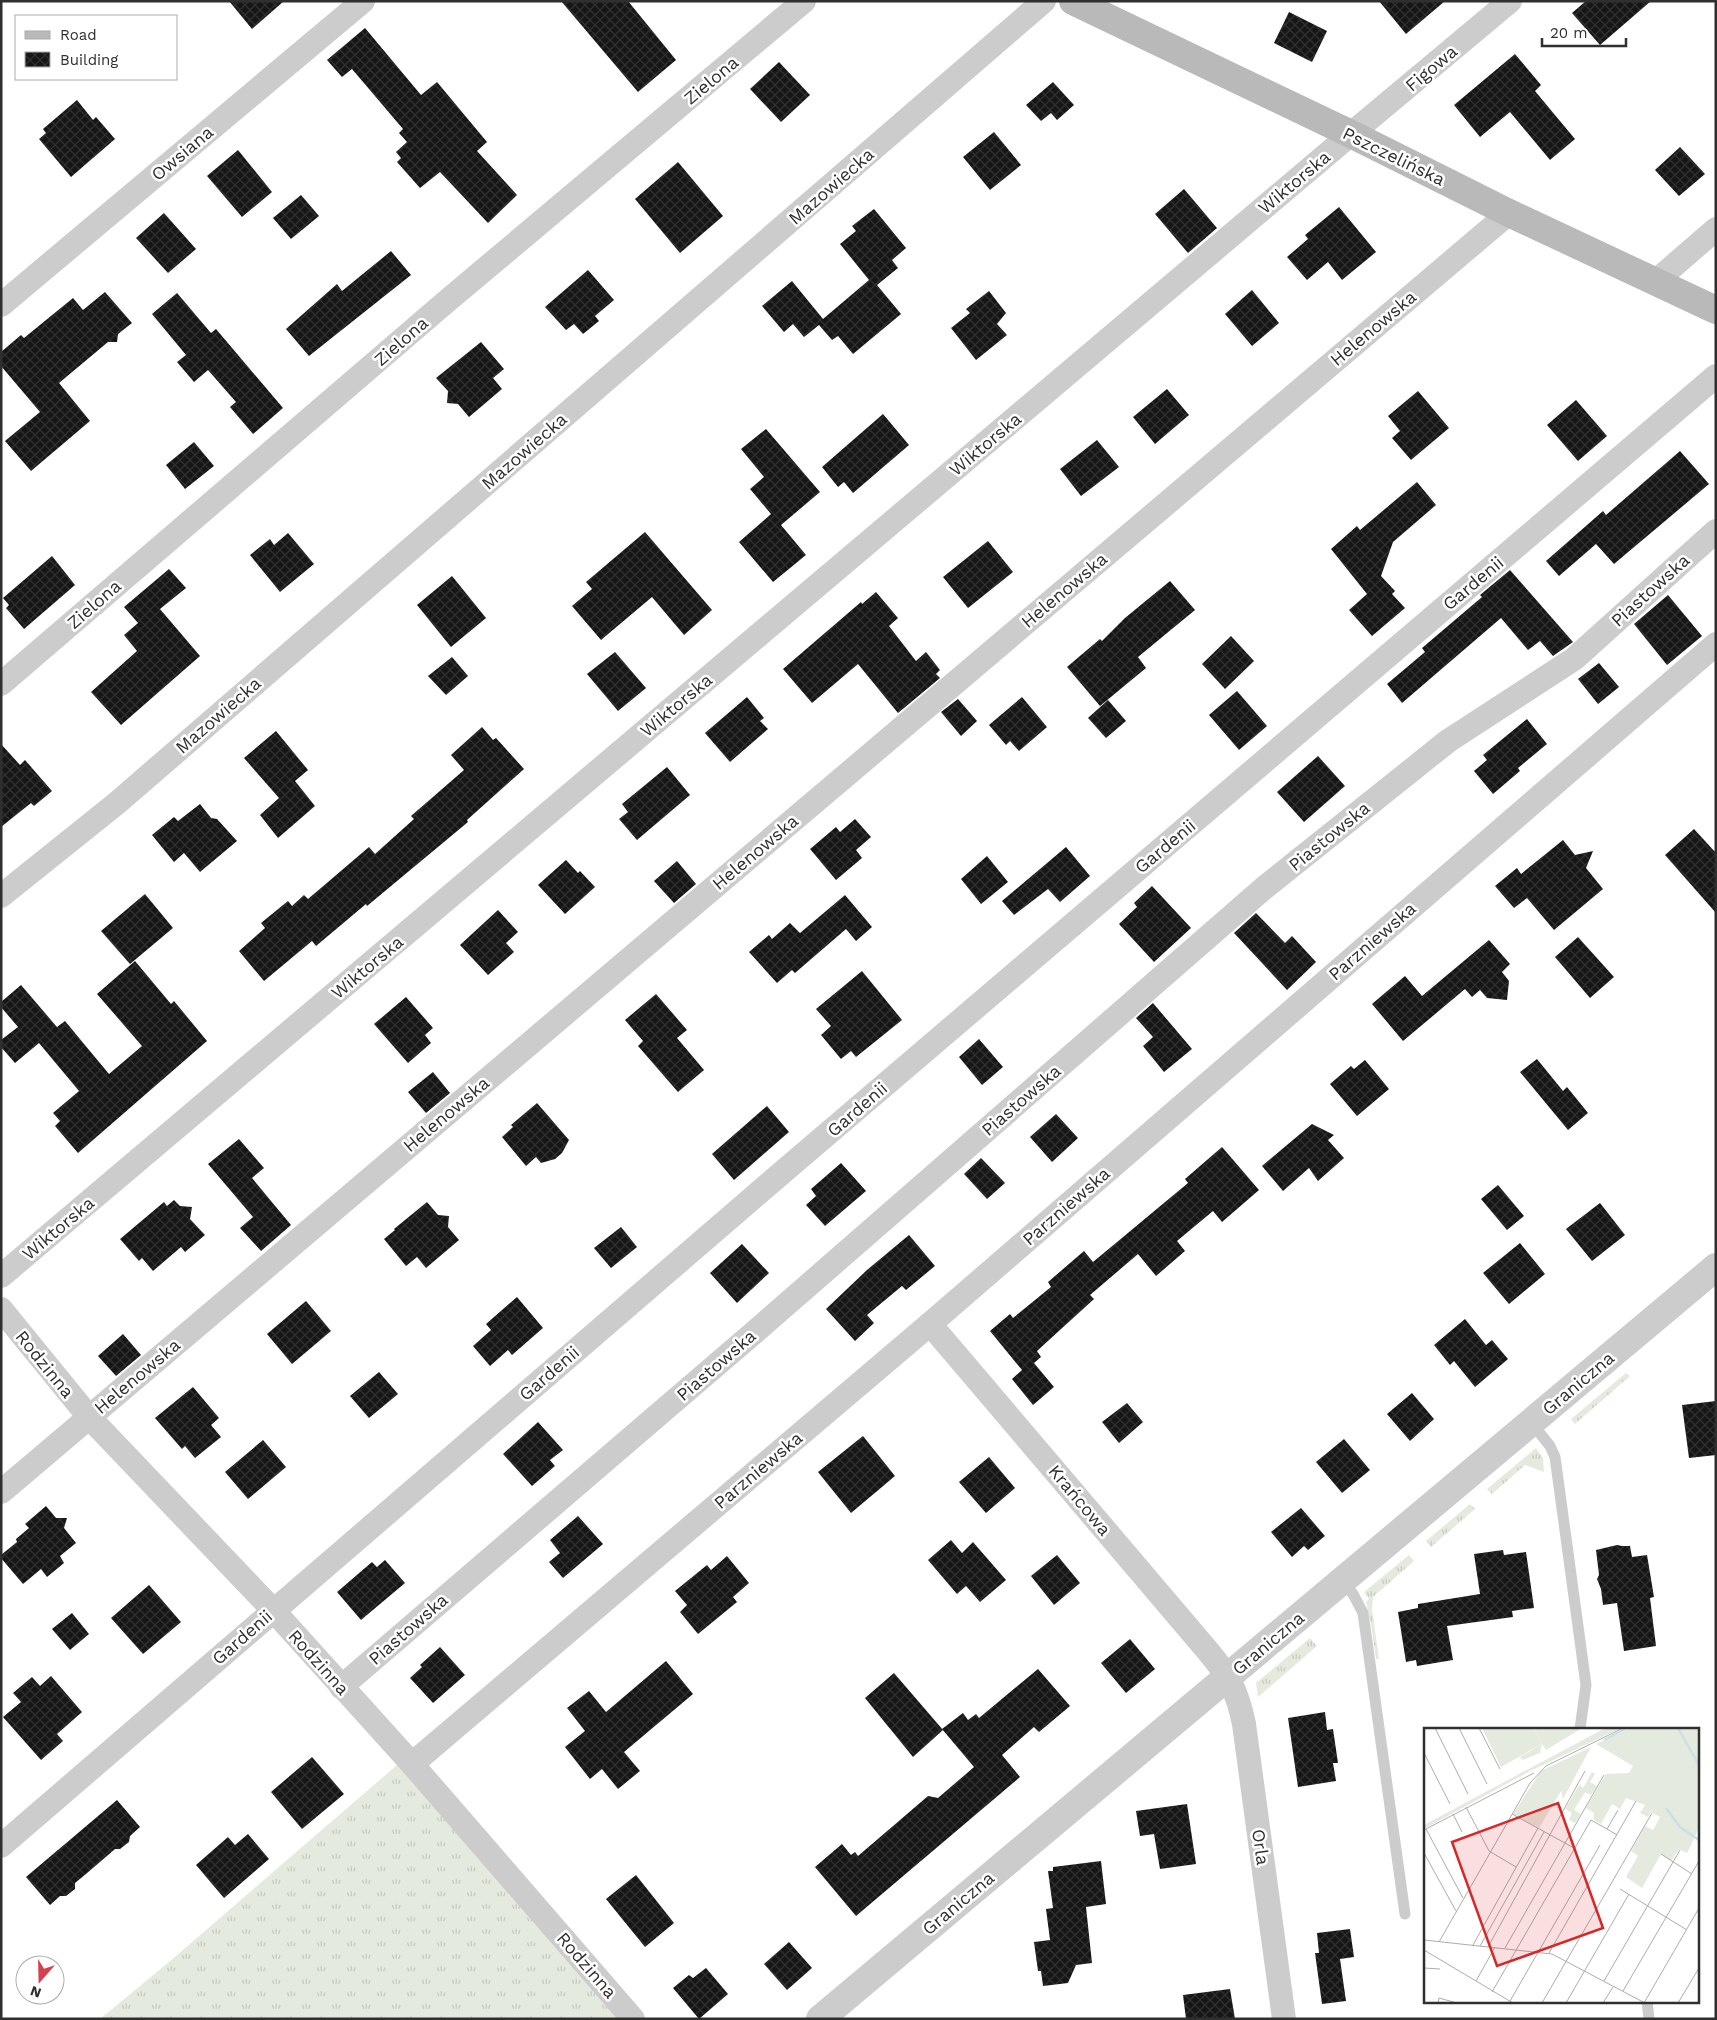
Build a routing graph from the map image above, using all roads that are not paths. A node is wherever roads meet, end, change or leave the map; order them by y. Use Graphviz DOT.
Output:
graph roads {
  1 [pos="363,1"];
  2 [pos="804,1"];
  3 [pos="1044,1"];
  4 [pos="1073,1"];
  5 [pos="1510,1"];
  6 [pos="1351,134"];
  7 [pos="1509,212"];
  8 [pos="1716,229"];
  9 [pos="1656,281"];
  10 [pos="1,305"];
  11 [pos="1716,310"];
  12 [pos="1716,376"];
  13 [pos="1716,531"];
  14 [pos="1716,644"];
  15 [pos="1,684"];
  16 [pos="1,896"];
  17 [pos="1716,1267"];
  18 [pos="1,1276"];
  19 [pos="1,1309"];
  20 [pos="930,1324"];
  21 [pos="89,1417"];
  22 [pos="1531,1422"];
  23 [pos="1,1492"];
  24 [pos="1342,1580"];
  25 [pos="273,1610"];
  26 [pos="1228,1677"];
  27 [pos="341,1687"];
  28 [pos="1580,1728"];
  29 [pos="412,1764"];
  30 [pos="1,1846"];
  31 [pos="1405,1914"];
  32 [pos="1646,2002"];
  33 [pos="633,2019"];
  34 [pos="820,2019"];
  35 [pos="1284,2019"];
  36 [pos="1649,2019"];
  1 -- 10 [label="street, Owsiana"];
  2 -- 15 [label="street, Zielona"];
  3 -- 16 [label="street, Mazowiecka"];
  4 -- 6 [label="main road, Pszczelińska"];
  5 -- 6 [label="street, Figowa"];
  6 -- 7 [label="main road, Pszczelińska"];
  6 -- 18 [label="street, Wiktorska"];
  7 -- 9 [label="main road, Pszczelińska"];
  7 -- 21 [label="street, Helenowska"];
  8 -- 9 [label="street"];
  9 -- 11 [label="main road, Pszczelińska"];
  12 -- 25 [label="street, Gardenii"];
  13 -- 27 [label="street, Piastowska"];
  14 -- 20 [label="street, Parzniewska"];
  17 -- 22 [label="street, Graniczna"];
  19 -- 21 [label="street, Rodzinna"];
  20 -- 26 [label="street, Krańcowa"];
  20 -- 29 [label="street, Parzniewska"];
  21 -- 23 [label="street, Helenowska"];
  21 -- 25 [label="street, Rodzinna"];
  22 -- 24 [label="street, Graniczna"];
  22 -- 28 [label="lane"];
  24 -- 26 [label="street, Graniczna"];
  24 -- 31 [label="lane"];
  25 -- 27 [label="street, Rodzinna"];
  25 -- 30 [label="street, Gardenii"];
  26 -- 34 [label="street, Graniczna"];
  26 -- 35 [label="street, Orla"];
  27 -- 29 [label="street, Rodzinna"];
  29 -- 33 [label="street, Rodzinna"];
  32 -- 36 [label="lane"];
}
